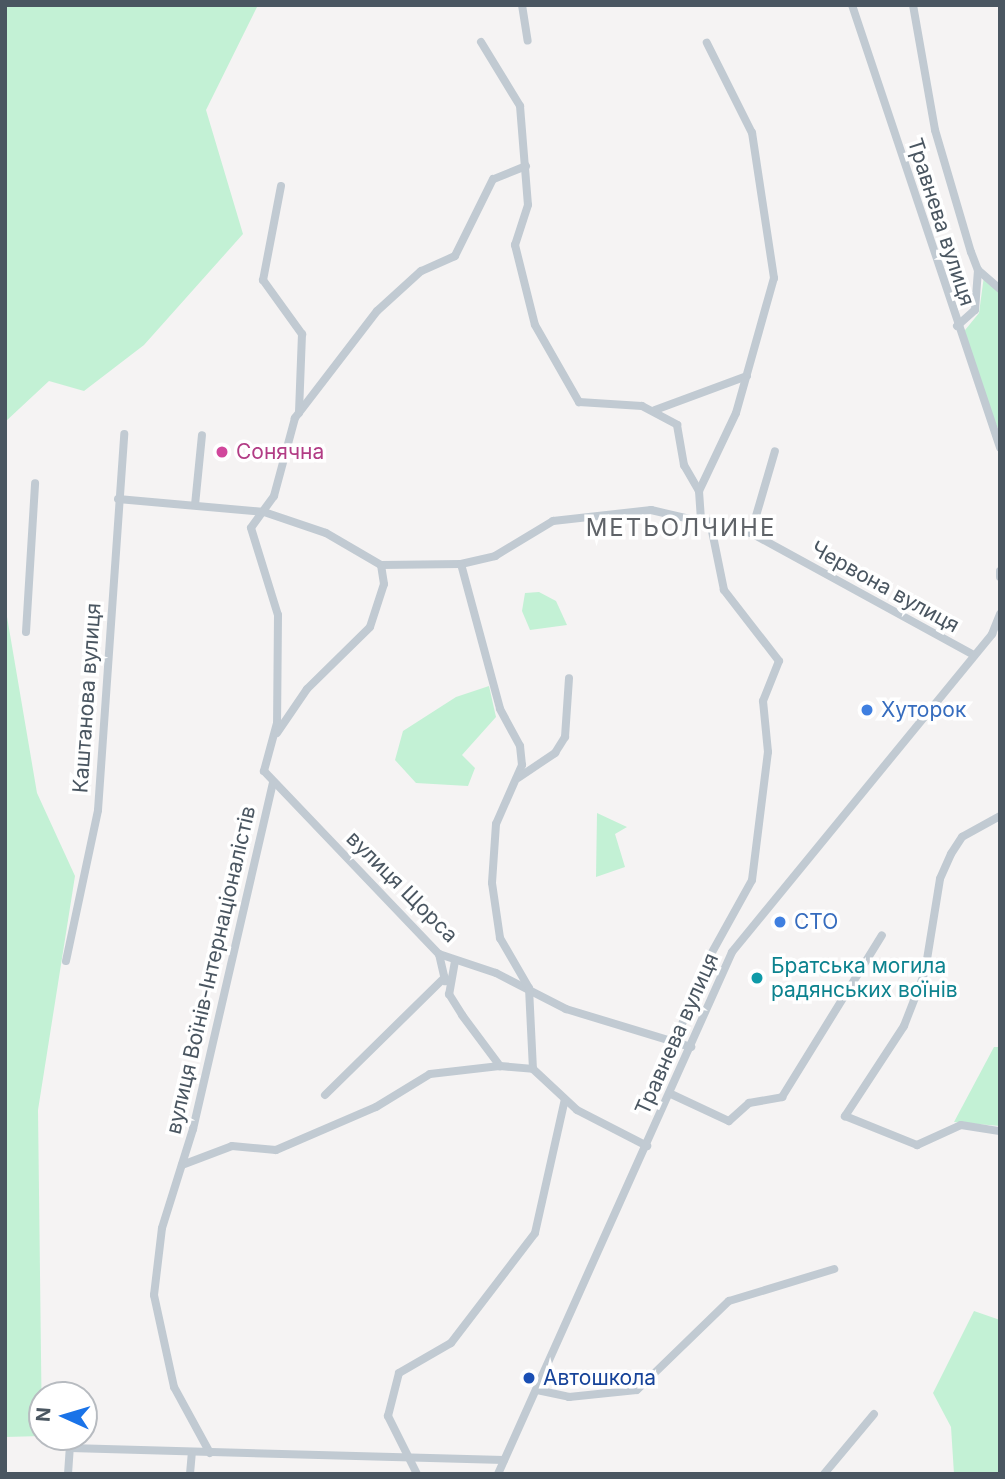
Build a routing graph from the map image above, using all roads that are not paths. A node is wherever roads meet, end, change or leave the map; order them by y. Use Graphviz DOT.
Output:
graph roads {
  1 [pos="522,5"];
  2 [pos="852,5"];
  3 [pos="913,5"];
  4 [pos="528,41"];
  5 [pos="481,43"];
  6 [pos="707,43"];
  7 [pos="526,166"];
  8 [pos="282,186"];
  9 [pos="978,270"];
  10 [pos="1000,289"];
  11 [pos="957,326"];
  12 [pos="747,376"];
  13 [pos="655,410"];
  14 [pos="299,413"];
  15 [pos="124,434"];
  16 [pos="202,435"];
  17 [pos="1000,448"];
  18 [pos="775,451"];
  19 [pos="35,483"];
  20 [pos="699,491"];
  21 [pos="118,499"];
  22 [pos="195,505"];
  23 [pos="264,512"];
  24 [pos="705,521"];
  25 [pos="751,533"];
  26 [pos="461,564"];
  27 [pos="381,565"];
  28 [pos="1000,571"];
  29 [pos="1000,577"];
  30 [pos="1000,614"];
  31 [pos="26,632"];
  32 [pos="996,632"];
  33 [pos="974,655"];
  34 [pos="569,678"];
  35 [pos="274,738"];
  36 [pos="518,778"];
  37 [pos="273,782"];
  38 [pos="1000,816"];
  39 [pos="882,934"];
  40 [pos="439,954"];
  41 [pos="66,961"];
  42 [pos="455,961"];
  43 [pos="445,977"];
  44 [pos="529,988"];
  45 [pos="449,994"];
  46 [pos="676,1041"];
  47 [pos="691,1048"];
  48 [pos="500,1066"];
  49 [pos="533,1069"];
  50 [pos="671,1094"];
  51 [pos="325,1095"];
  52 [pos="565,1099"];
  53 [pos="1000,1131"];
  54 [pos="647,1146"];
  55 [pos="182,1165"];
  56 [pos="834,1269"];
  57 [pos="537,1390"];
  58 [pos="874,1414"];
  59 [pos="210,1452"];
  60 [pos="192,1453"];
  61 [pos="409,1458"];
  62 [pos="504,1460"];
  63 [pos="68,1474"];
  64 [pos="190,1474"];
  65 [pos="417,1474"];
  66 [pos="498,1474"];
  67 [pos="824,1474"];
  1 -- 4 [label="street"];
  2 -- 11 [label="street, Травнева вулиця"];
  3 -- 9 [label="street"];
  5 -- 7 [label="street"];
  6 -- 12 [label="street"];
  7 -- 13 [label="street"];
  7 -- 14 [label="street"];
  8 -- 14 [label="street"];
  9 -- 10 [label="street"];
  9 -- 11 [label="street"];
  11 -- 17 [label="street, Травнева вулиця"];
  12 -- 13 [label="street"];
  12 -- 20 [label="street"];
  13 -- 20 [label="street"];
  14 -- 23 [label="street"];
  15 -- 21 [label="street, Каштанова вулиця"];
  16 -- 22 [label="street"];
  18 -- 25 [label="street"];
  19 -- 31 [label="street"];
  20 -- 24 [label="street"];
  21 -- 22 [label="street"];
  21 -- 41 [label="street, Каштанова вулиця"];
  22 -- 23 [label="street"];
  23 -- 27 [label="street"];
  23 -- 35 [label="street"];
  24 -- 25 [label="street, Червона вулиця"];
  24 -- 26 [label="street, Червона вулиця"];
  24 -- 46 [label="street"];
  25 -- 33 [label="street, Червона вулиця"];
  26 -- 27 [label="street, Червона вулиця"];
  26 -- 36 [label="street"];
  27 -- 35 [label="street"];
  28 -- 29 [label="street"];
  30 -- 32 [label="street, Травнева вулиця"];
  32 -- 33 [label="street, Травнева вулиця"];
  33 -- 47 [label="street, Травнева вулиця"];
  34 -- 36 [label="street"];
  35 -- 37 [label="street"];
  36 -- 44 [label="street"];
  37 -- 40 [label="street, вулиця Щорса"];
  37 -- 55 [label="street, вулиця Воїнів-Інтернаціоналістів"];
  38 -- 53 [label="street"];
  39 -- 50 [label="street"];
  40 -- 42 [label="street, вулиця Щорса"];
  40 -- 43 [label="street"];
  42 -- 44 [label="street, вулиця Щорса"];
  42 -- 45 [label="street"];
  43 -- 45 [label="street"];
  43 -- 51 [label="street"];
  44 -- 46 [label="street, вулиця Щорса"];
  44 -- 49 [label="street"];
  45 -- 48 [label="street"];
  46 -- 47 [label="street, вулиця Щорса"];
  47 -- 50 [label="street, Травнева вулиця"];
  48 -- 49 [label="street"];
  48 -- 55 [label="street"];
  49 -- 52 [label="street"];
  50 -- 54 [label="street, Травнева вулиця"];
  52 -- 54 [label="street"];
  52 -- 61 [label="street"];
  54 -- 57 [label="street, Травнева вулиця"];
  55 -- 59 [label="street, вулиця Воїнів-Інтернаціоналістів"];
  56 -- 57 [label="street"];
  57 -- 62 [label="street, Травнева вулиця"];
  58 -- 67 [label="street"];
  59 -- 60 [label="street"];
  59 -- 61 [label="street"];
  60 -- 63 [label="street"];
  60 -- 64 [label="street"];
  61 -- 62 [label="street"];
  61 -- 65 [label="street"];
  62 -- 66 [label="street, Травнева вулиця"];
}
